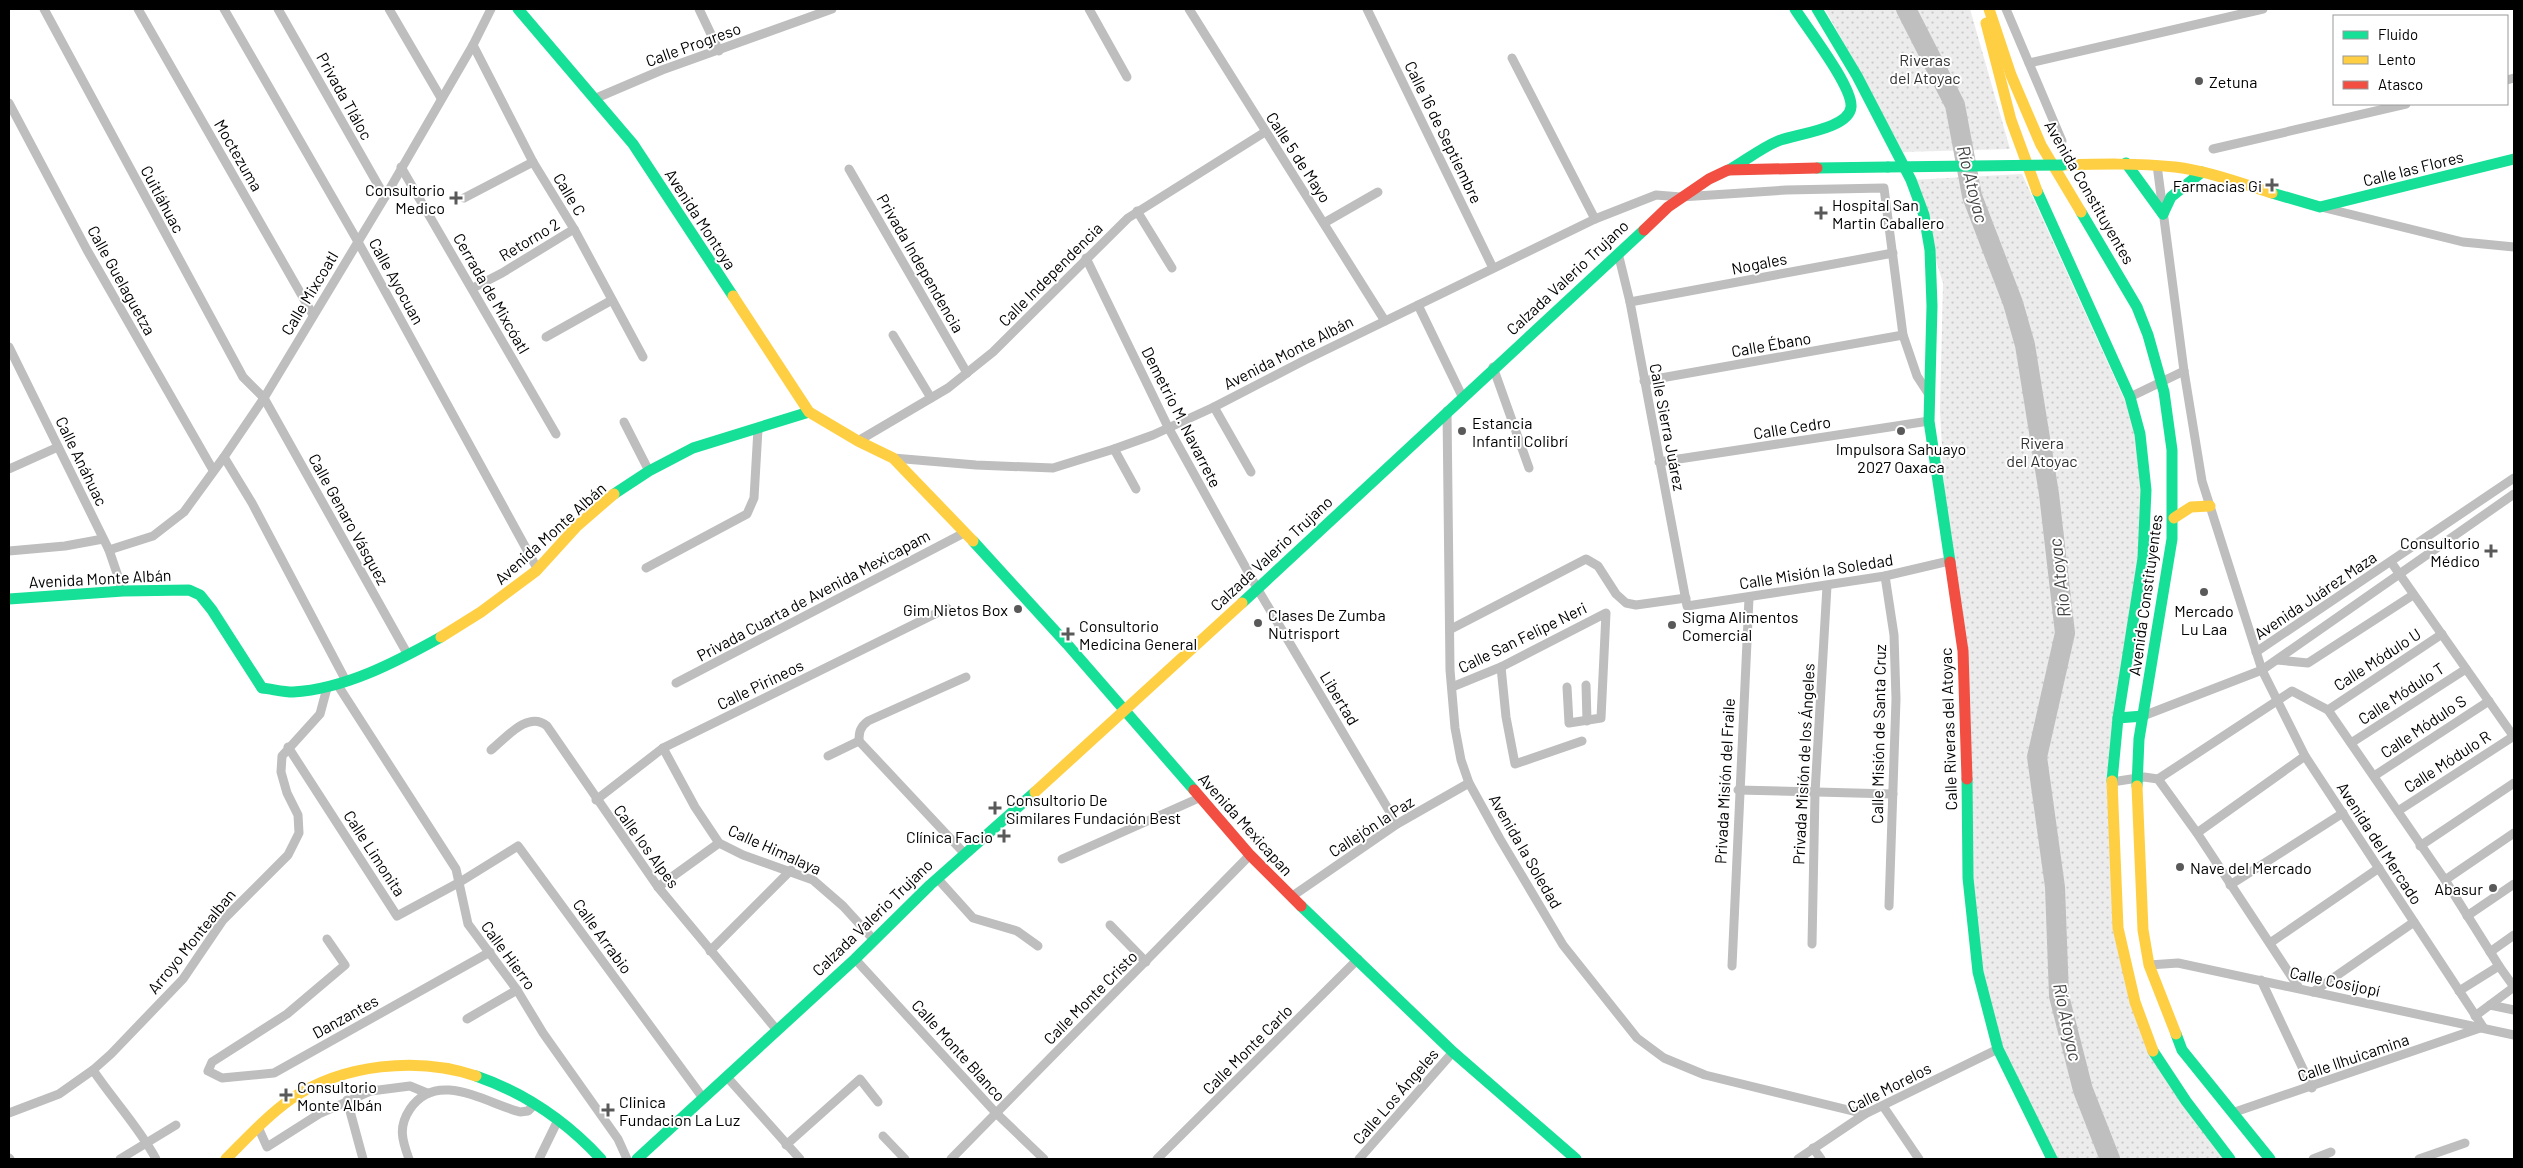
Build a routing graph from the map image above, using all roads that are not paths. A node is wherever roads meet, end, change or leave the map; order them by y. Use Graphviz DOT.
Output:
graph roads {
  1 [pos="44,9"];
  2 [pos="138,9"];
  3 [pos="224,9"];
  4 [pos="278,9"];
  5 [pos="389,9"];
  6 [pos="491,9"];
  7 [pos="518,9"];
  8 [pos="699,9"];
  9 [pos="832,9"];
  10 [pos="1089,9"];
  11 [pos="1189,9"];
  12 [pos="1367,9"];
  13 [pos="1795,9"];
  14 [pos="1817,9"];
  15 [pos="1987,9"];
  16 [pos="2006,9"];
  17 [pos="2263,9"];
  18 [pos="822,11"];
  19 [pos="473,45"];
  20 [pos="719,51"];
  21 [pos="1512,58"];
  22 [pos="2029,63"];
  23 [pos="1127,77"];
  24 [pos="441,98"];
  25 [pos="594,99"];
  26 [pos="9,103"];
  27 [pos="2402,105"];
  28 [pos="1265,132"];
  29 [pos="2062,141"];
  30 [pos="2213,150"];
  31 [pos="2514,159"];
  32 [pos="533,162"];
  33 [pos="2126,163"];
  34 [pos="2157,165"];
  35 [pos="401,167"];
  36 [pos="849,169"];
  37 [pos="1728,170"];
  38 [pos="2202,172"];
  39 [pos="1378,192"];
  40 [pos="385,197"];
  41 [pos="1681,197"];
  42 [pos="464,198"];
  43 [pos="2320,207"];
  44 [pos="1137,211"];
  45 [pos="2163,214"];
  46 [pos="1595,219"];
  47 [pos="1324,224"];
  48 [pos="574,229"];
  49 [pos="357,240"];
  50 [pos="2514,247"];
  51 [pos="1618,253"];
  52 [pos="1893,253"];
  53 [pos="1086,258"];
  54 [pos="1172,268"];
  55 [pos="1493,268"];
  56 [pos="473,288"];
  57 [pos="612,300"];
  58 [pos="1630,302"];
  59 [pos="1418,305"];
  60 [pos="314,315"];
  61 [pos="1385,321"];
  62 [pos="893,335"];
  63 [pos="1903,335"];
  64 [pos="546,337"];
  65 [pos="9,347"];
  66 [pos="643,357"];
  67 [pos="1493,367"];
  68 [pos="2184,371"];
  69 [pos="968,373"];
  70 [pos="2163,380"];
  71 [pos="1644,381"];
  72 [pos="1462,396"];
  73 [pos="1930,396"];
  74 [pos="2130,397"];
  75 [pos="264,398"];
  76 [pos="931,398"];
  77 [pos="1214,407"];
  78 [pos="1447,411"];
  79 [pos="809,412"];
  80 [pos="1929,421"];
  81 [pos="624,422"];
  82 [pos="1168,427"];
  83 [pos="758,429"];
  84 [pos="556,434"];
  85 [pos="858,441"];
  86 [pos="58,446"];
  87 [pos="1114,449"];
  88 [pos="224,457"];
  89 [pos="893,458"];
  90 [pos="1659,462"];
  91 [pos="1529,468"];
  92 [pos="9,469"];
  93 [pos="213,470"];
  94 [pos="649,471"];
  95 [pos="1251,472"];
  96 [pos="2514,478"];
  97 [pos="1136,489"];
  98 [pos="2514,494"];
  99 [pos="2210,506"];
  100 [pos="2174,518"];
  101 [pos="964,533"];
  102 [pos="104,539"];
  103 [pos="109,550"];
  104 [pos="9,551"];
  105 [pos="1949,561"];
  106 [pos="2391,562"];
  107 [pos="646,568"];
  108 [pos="538,570"];
  109 [pos="2399,574"];
  110 [pos="1885,576"];
  111 [pos="1827,586"];
  112 [pos="1257,588"];
  113 [pos="123,591"];
  114 [pos="2413,596"];
  115 [pos="1749,598"];
  116 [pos="9,599"];
  117 [pos="1687,602"];
  118 [pos="946,608"];
  119 [pos="1451,628"];
  120 [pos="2442,634"];
  121 [pos="2256,652"];
  122 [pos="408,655"];
  123 [pos="2277,660"];
  124 [pos="1501,666"];
  125 [pos="2466,669"];
  126 [pos="2262,670"];
  127 [pos="966,677"];
  128 [pos="676,683"];
  129 [pos="337,684"];
  130 [pos="1586,685"];
  131 [pos="1452,687"];
  132 [pos="1567,687"];
  133 [pos="2489,701"];
  134 [pos="2277,702"];
  135 [pos="2328,710"];
  136 [pos="1125,712"];
  137 [pos="2143,716"];
  138 [pos="2118,718"];
  139 [pos="1587,721"];
  140 [pos="2514,737"];
  141 [pos="1582,741"];
  142 [pos="859,742"];
  143 [pos="2352,742"];
  144 [pos="288,747"];
  145 [pos="663,748"];
  146 [pos="491,750"];
  147 [pos="828,756"];
  148 [pos="2305,756"];
  149 [pos="2374,776"];
  150 [pos="2137,778"];
  151 [pos="2158,780"];
  152 [pos="1469,782"];
  153 [pos="2112,782"];
  154 [pos="2514,783"];
  155 [pos="1738,790"];
  156 [pos="1815,793"];
  157 [pos="1893,794"];
  158 [pos="1199,798"];
  159 [pos="596,800"];
  160 [pos="2398,811"];
  161 [pos="2343,813"];
  162 [pos="1397,824"];
  163 [pos="2197,833"];
  164 [pos="2514,833"];
  165 [pos="719,843"];
  166 [pos="2420,846"];
  167 [pos="964,853"];
  168 [pos="1250,855"];
  169 [pos="1062,859"];
  170 [pos="2379,868"];
  171 [pos="791,870"];
  172 [pos="937,878"];
  173 [pos="2445,880"];
  174 [pos="460,882"];
  175 [pos="2514,884"];
  176 [pos="2230,885"];
  177 [pos="658,887"];
  178 [pos="1291,898"];
  179 [pos="1888,906"];
  180 [pos="2467,916"];
  181 [pos="2414,922"];
  182 [pos="1110,925"];
  183 [pos="2514,935"];
  184 [pos="327,939"];
  185 [pos="874,940"];
  186 [pos="2270,943"];
  187 [pos="1812,944"];
  188 [pos="1038,946"];
  189 [pos="710,951"];
  190 [pos="490,952"];
  191 [pos="2490,952"];
  192 [pos="855,958"];
  193 [pos="1358,959"];
  194 [pos="1146,962"];
  195 [pos="2149,965"];
  196 [pos="1732,966"];
  197 [pos="2499,966"];
  198 [pos="2262,980"];
  199 [pos="2514,987"];
  200 [pos="2300,988"];
  201 [pos="517,990"];
  202 [pos="2459,991"];
  203 [pos="2313,992"];
  204 [pos="2490,1005"];
  205 [pos="2514,1010"];
  206 [pos="2475,1016"];
  207 [pos="467,1019"];
  208 [pos="2483,1027"];
  209 [pos="776,1029"];
  210 [pos="2514,1034"];
  211 [pos="1998,1049"];
  212 [pos="1453,1052"];
  213 [pos="93,1070"];
  214 [pos="726,1077"];
  215 [pos="2312,1088"];
  216 [pos="427,1093"];
  217 [pos="703,1098"];
  218 [pos="347,1100"];
  219 [pos="878,1102"];
  220 [pos="536,1104"];
  221 [pos="1883,1106"];
  222 [pos="9,1113"];
  223 [pos="996,1113"];
  224 [pos="1865,1114"];
  225 [pos="2232,1114"];
  226 [pos="558,1120"];
  227 [pos="176,1125"];
  228 [pos="258,1127"];
  229 [pos="883,1136"];
  230 [pos="147,1142"];
  231 [pos="2465,1143"];
  232 [pos="786,1144"];
  233 [pos="1813,1148"];
  234 [pos="2331,1152"];
  235 [pos="596,1157"];
  236 [pos="120,1159"];
  237 [pos="156,1159"];
  238 [pos="226,1159"];
  239 [pos="363,1159"];
  240 [pos="409,1159"];
  241 [pos="540,1159"];
  242 [pos="627,1159"];
  243 [pos="637,1159"];
  244 [pos="800,1159"];
  245 [pos="905,1159"];
  246 [pos="950,1159"];
  247 [pos="1044,1159"];
  248 [pos="1157,1159"];
  249 [pos="1359,1159"];
  250 [pos="1576,1159"];
  251 [pos="1798,1159"];
  252 [pos="1821,1159"];
  253 [pos="1918,1159"];
  254 [pos="2052,1159"];
  255 [pos="2230,1159"];
  256 [pos="2270,1159"];
  257 [pos="2313,1159"];
  258 [pos="2419,1159"];
  1 -- 75 [label="street, Cuitláhuac"];
  2 -- 60 [label="street, Moctezuma"];
  3 -- 49 [label="street, Calle Ayocuan"];
  4 -- 40 [label="street, Privada Tláloc"];
  5 -- 24 [label="street"];
  6 -- 19 [label="street, Calle Mixcoatl"];
  7 -- 25 [label="street, Avenida Montoya"];
  8 -- 20 [label="street"];
  9 -- 18 [label="street, Calle Progreso"];
  10 -- 23 [label="street"];
  11 -- 28 [label="street, Calle 5 de Mayo"];
  12 -- 55 [label="street, Calle 16 de Septiembre"];
  13 -- 37 [label="street"];
  14 -- 73 [label="street, Calle Riveras del Atoyac"];
  15 -- 70 [label="street, Avenida Constituyentes"];
  15 -- 74 [label="street, Avenida Constituyentes"];
  16 -- 22 [label="street"];
  17 -- 22 [label="street"];
  18 -- 20 [label="street, Calle Progreso"];
  19 -- 24 [label="street, Calle Mixcoatl"];
  19 -- 32 [label="street, Calle C"];
  20 -- 25 [label="street, Calle Progreso"];
  21 -- 46 [label="street"];
  22 -- 29 [label="street"];
  24 -- 35 [label="street, Calle Mixcoatl"];
  25 -- 79 [label="street, Avenida Montoya"];
  26 -- 93 [label="street, Calle Guelaguetza"];
  27 -- 30 [label="street"];
  28 -- 44 [label="street, Calle Independencia"];
  28 -- 47 [label="street, Calle 5 de Mayo"];
  31 -- 43 [label="street, Calle las Flores"];
  32 -- 42 [label="street"];
  32 -- 48 [label="street, Calle C"];
  33 -- 34 [label="street, Calzada Valerio Trujano"];
  33 -- 37 [label="street, Calzada Valerio Trujano, bridge"];
  33 -- 45 [label="street"];
  34 -- 38 [label="street, Calzada Valerio Trujano"];
  34 -- 45 [label="street, Avenida del Mercado"];
  35 -- 40 [label="street, Calle Mixcoatl"];
  35 -- 56 [label="street, Cerrada de Mixcóatl"];
  36 -- 69 [label="street, Privada Independencia"];
  37 -- 41 [label="street, Calzada Valerio Trujano"];
  38 -- 43 [label="street, Calzada Valerio Trujano"];
  38 -- 45 [label="street"];
  39 -- 47 [label="street"];
  40 -- 49 [label="street, Calle Mixcoatl"];
  41 -- 46 [label="street, Avenida Monte Albán"];
  41 -- 51 [label="street, Calzada Valerio Trujano"];
  41 -- 52 [label="street, Avenida Monte Albán"];
  43 -- 50 [label="street"];
  44 -- 53 [label="street, Calle Independencia"];
  44 -- 54 [label="street"];
  45 -- 68 [label="street, Avenida del Mercado"];
  46 -- 55 [label="street, Avenida Monte Albán"];
  47 -- 61 [label="street, Calle 5 de Mayo"];
  48 -- 56 [label="street, Retorno 2"];
  48 -- 57 [label="street, Calle C"];
  49 -- 60 [label="street, Calle Mixcoatl"];
  49 -- 108 [label="street, Calle Ayocuan"];
  51 -- 58 [label="street, Calle Sierra Juárez"];
  51 -- 67 [label="street, Calzada Valerio Trujano"];
  52 -- 58 [label="street, Nogales"];
  52 -- 63 [label="street"];
  53 -- 69 [label="street, Calle Independencia"];
  53 -- 82 [label="street, Demetrio M. Navarrete"];
  55 -- 59 [label="street, Avenida Monte Albán"];
  56 -- 84 [label="street, Cerrada de Mixcóatl"];
  57 -- 64 [label="street"];
  57 -- 66 [label="street, Calle C"];
  58 -- 71 [label="street, Calle Sierra Juárez"];
  59 -- 61 [label="street, Avenida Monte Albán"];
  59 -- 72 [label="street"];
  60 -- 75 [label="street, Calle Mixcoatl"];
  61 -- 77 [label="street, Avenida Monte Albán"];
  62 -- 76 [label="street"];
  63 -- 71 [label="street, Calle Ébano"];
  63 -- 73 [label="street"];
  65 -- 86 [label="street, Calle Anáhuac"];
  67 -- 72 [label="street, Calzada Valerio Trujano"];
  67 -- 91 [label="street"];
  68 -- 70 [label="street"];
  68 -- 99 [label="street, Avenida del Mercado"];
  69 -- 76 [label="street, Calle Independencia"];
  70 -- 74 [label="street"];
  70 -- 100 [label="street, Avenida Constituyentes"];
  71 -- 90 [label="street, Calle Sierra Juárez"];
  72 -- 78 [label="street, Calzada Valerio Trujano"];
  73 -- 80 [label="street, Calle Riveras del Atoyac"];
  74 -- 138 [label="street, Avenida Constituyentes"];
  75 -- 88 [label="street, Calle Mixcoatl"];
  75 -- 122 [label="street, Calle Genaro Vásquez"];
  76 -- 85 [label="street, Calle Independencia"];
  77 -- 82 [label="street, Avenida Monte Albán"];
  77 -- 95 [label="street"];
  78 -- 112 [label="street, Calzada Valerio Trujano"];
  78 -- 119 [label="street, Avenida la Soledad"];
  79 -- 83 [label="street, Avenida Monte Albán"];
  79 -- 85 [label="street, Avenida Montoya"];
  80 -- 90 [label="street, Calle Cedro"];
  80 -- 105 [label="street, Calle Riveras del Atoyac"];
  81 -- 94 [label="street"];
  82 -- 87 [label="street, Avenida Monte Albán"];
  82 -- 112 [label="street, Demetrio M. Navarrete"];
  83 -- 94 [label="street, Avenida Monte Albán"];
  83 -- 107 [label="street"];
  85 -- 89 [label="street, Avenida Montoya"];
  86 -- 92 [label="street"];
  86 -- 102 [label="street, Calle Anáhuac"];
  87 -- 89 [label="street, Avenida Monte Albán"];
  87 -- 97 [label="street"];
  88 -- 93 [label="street, Calle Mixcoatl"];
  88 -- 129 [label="street"];
  89 -- 101 [label="street, Avenida Mexicapan"];
  90 -- 117 [label="street, Calle Sierra Juárez"];
  93 -- 103 [label="street, Calle Mixcoatl"];
  94 -- 108 [label="street, Avenida Monte Albán"];
  96 -- 106 [label="street, Avenida Juárez Maza"];
  98 -- 109 [label="street, Avenida Juárez Maza"];
  99 -- 100 [label="street"];
  99 -- 121 [label="street, Avenida del Mercado"];
  100 -- 137 [label="street, Avenida Constituyentes"];
  101 -- 128 [label="street, Privada Cuarta de Avenida Mexicapam"];
  101 -- 136 [label="street, Avenida Mexicapan"];
  102 -- 103 [label="street, Calle Anáhuac"];
  102 -- 104 [label="street"];
  103 -- 113 [label="street, Calle Anáhuac"];
  105 -- 110 [label="street, Calle Misión la Soledad"];
  105 -- 211 [label="street, Calle Riveras del Atoyac"];
  106 -- 109 [label="street"];
  106 -- 121 [label="street, Avenida Juárez Maza"];
  108 -- 122 [label="street, Avenida Monte Albán"];
  109 -- 114 [label="street"];
  109 -- 123 [label="street, Avenida Juárez Maza"];
  110 -- 111 [label="street, Calle Misión la Soledad"];
  110 -- 157 [label="street, Calle Misión de Santa Cruz"];
  111 -- 115 [label="street, Calle Misión la Soledad"];
  111 -- 156 [label="street, Privada Misión de los Ángeles"];
  112 -- 136 [label="street, Calzada Valerio Trujano"];
  112 -- 162 [label="street, Libertad"];
  113 -- 116 [label="street, Avenida Monte Albán"];
  113 -- 129 [label="street, Avenida Monte Albán"];
  114 -- 120 [label="street"];
  114 -- 123 [label="street"];
  115 -- 117 [label="street, Calle Misión la Soledad"];
  115 -- 155 [label="street, Privada Misión del Fraile"];
  117 -- 119 [label="street, Calle Misión la Soledad"];
  118 -- 145 [label="street, Calle Pirineos"];
  119 -- 131 [label="street, Avenida la Soledad"];
  120 -- 125 [label="street"];
  120 -- 135 [label="street, Calle Módulo U"];
  121 -- 126 [label="street, Avenida del Mercado"];
  122 -- 129 [label="street, Avenida Monte Albán"];
  123 -- 126 [label="street, Avenida Juárez Maza"];
  124 -- 131 [label="street, Calle San Felipe Neri"];
  124 -- 139 [label="street, Calle San Felipe Neri"];
  124 -- 141 [label="street"];
  125 -- 133 [label="street"];
  125 -- 143 [label="street, Calle Módulo T"];
  126 -- 134 [label="street, Avenida del Mercado"];
  126 -- 137 [label="street, Avenida Juárez Maza"];
  127 -- 142 [label="street"];
  129 -- 144 [label="street, Arroyo Montealban"];
  129 -- 174 [label="street, Calle Hierro"];
  130 -- 139 [label="street"];
  131 -- 152 [label="street, Avenida la Soledad"];
  132 -- 139 [label="street"];
  133 -- 140 [label="street"];
  133 -- 149 [label="street, Calle Módulo S"];
  134 -- 135 [label="street"];
  134 -- 148 [label="street, Avenida del Mercado"];
  134 -- 151 [label="street"];
  135 -- 143 [label="street"];
  136 -- 158 [label="street, Avenida Mexicapan"];
  136 -- 167 [label="street, Calzada Valerio Trujano"];
  137 -- 138 [label="street"];
  137 -- 150 [label="street, Avenida Constituyentes"];
  138 -- 153 [label="street, Avenida Constituyentes"];
  140 -- 160 [label="street, Calle Módulo R"];
  142 -- 147 [label="street"];
  142 -- 167 [label="street"];
  143 -- 149 [label="street"];
  144 -- 174 [label="street, Calle Limonita"];
  144 -- 213 [label="street, Arroyo Montealban"];
  145 -- 159 [label="street, Calle Pirineos"];
  145 -- 165 [label="street, Calle Himalaya"];
  146 -- 159 [label="street, Calle los Alpes"];
  148 -- 161 [label="street, Avenida del Mercado"];
  148 -- 163 [label="street"];
  149 -- 160 [label="street"];
  150 -- 151 [label="street"];
  150 -- 153 [label="street"];
  150 -- 195 [label="street, Avenida Constituyentes"];
  151 -- 163 [label="street"];
  152 -- 162 [label="street, Callejón la Paz"];
  152 -- 224 [label="street, Avenida la Soledad"];
  153 -- 255 [label="street, Avenida Constituyentes"];
  154 -- 166 [label="street"];
  155 -- 156 [label="street"];
  155 -- 196 [label="street, Privada Misión del Fraile"];
  156 -- 157 [label="street"];
  156 -- 187 [label="street, Privada Misión de los Ángeles"];
  157 -- 179 [label="street, Calle Misión de Santa Cruz"];
  158 -- 168 [label="street, Avenida Mexicapan"];
  158 -- 169 [label="street"];
  159 -- 177 [label="street, Calle los Alpes"];
  160 -- 166 [label="street"];
  161 -- 170 [label="street, Avenida del Mercado"];
  161 -- 176 [label="street"];
  162 -- 178 [label="street, Callejón la Paz"];
  163 -- 176 [label="street"];
  164 -- 173 [label="street"];
  165 -- 171 [label="street, Calle Himalaya"];
  165 -- 177 [label="street"];
  166 -- 173 [label="street"];
  167 -- 172 [label="street, Calzada Valerio Trujano"];
  168 -- 178 [label="street, Avenida Mexicapan"];
  168 -- 194 [label="street, Calle Monte Cristo"];
  170 -- 181 [label="street, Avenida del Mercado"];
  170 -- 186 [label="street"];
  171 -- 185 [label="street, Calle Himalaya"];
  171 -- 189 [label="street"];
  172 -- 185 [label="street, Calzada Valerio Trujano"];
  172 -- 188 [label="street"];
  173 -- 180 [label="street"];
  174 -- 190 [label="street, Calle Hierro"];
  174 -- 217 [label="street, Calle Arrabio"];
  175 -- 180 [label="street"];
  176 -- 186 [label="street"];
  177 -- 189 [label="street, Calle los Alpes"];
  178 -- 193 [label="street, Avenida Mexicapan"];
  180 -- 191 [label="street"];
  181 -- 202 [label="street, Avenida del Mercado"];
  181 -- 203 [label="street"];
  182 -- 194 [label="street"];
  183 -- 191 [label="street"];
  184 -- 190 [label="street, Danzantes"];
  185 -- 192 [label="street, Calzada Valerio Trujano"];
  186 -- 200 [label="street"];
  189 -- 209 [label="street, Calle los Alpes"];
  190 -- 201 [label="street, Calle Hierro"];
  191 -- 197 [label="street"];
  192 -- 209 [label="street, Calzada Valerio Trujano"];
  192 -- 223 [label="street, Calle Monte Blanco"];
  193 -- 212 [label="street, Avenida Mexicapan"];
  193 -- 248 [label="street, Calle Monte Carlo"];
  194 -- 223 [label="street, Calle Monte Cristo"];
  195 -- 198 [label="street, Calle Cosijopí"];
  195 -- 225 [label="street, Avenida Constituyentes"];
  197 -- 199 [label="street"];
  197 -- 202 [label="street"];
  198 -- 200 [label="street, Calle Cosijopí"];
  198 -- 215 [label="street"];
  199 -- 204 [label="street"];
  200 -- 203 [label="street, Calle Cosijopí"];
  201 -- 207 [label="street"];
  201 -- 242 [label="street, Calle Hierro"];
  202 -- 206 [label="street, Avenida del Mercado"];
  203 -- 208 [label="street, Calle Cosijopí"];
  204 -- 205 [label="street"];
  204 -- 206 [label="street"];
  206 -- 208 [label="street, Avenida del Mercado"];
  208 -- 210 [label="street, Calle Cosijopí"];
  208 -- 215 [label="street, Calle Ilhuicamina"];
  209 -- 214 [label="street, Calzada Valerio Trujano"];
  211 -- 221 [label="street, Calle Morelos"];
  211 -- 254 [label="street, Calle Riveras del Atoyac"];
  212 -- 249 [label="street, Calle Los Ángeles"];
  212 -- 250 [label="street, Avenida Mexicapan"];
  213 -- 222 [label="street, Arroyo Montealban"];
  213 -- 230 [label="street"];
  214 -- 217 [label="street, Calzada Valerio Trujano"];
  214 -- 232 [label="street"];
  215 -- 225 [label="street, Calle Ilhuicamina"];
  216 -- 218 [label="street"];
  216 -- 220 [label="street"];
  216 -- 240 [label="street"];
  217 -- 243 [label="street, Calzada Valerio Trujano"];
  218 -- 228 [label="street"];
  218 -- 239 [label="street"];
  219 -- 232 [label="street"];
  220 -- 226 [label="street"];
  220 -- 228 [label="street"];
  221 -- 224 [label="street, Calle Morelos"];
  221 -- 253 [label="street"];
  223 -- 246 [label="street, Calle Monte Cristo"];
  223 -- 247 [label="street, Calle Monte Blanco"];
  224 -- 233 [label="street, Calle Morelos"];
  225 -- 256 [label="street, Avenida Constituyentes"];
  226 -- 235 [label="street"];
  226 -- 241 [label="street"];
  227 -- 230 [label="street"];
  228 -- 238 [label="street"];
  229 -- 245 [label="street"];
  230 -- 236 [label="street"];
  230 -- 237 [label="street"];
  231 -- 258 [label="street"];
  232 -- 244 [label="street"];
  233 -- 251 [label="street, Calle Morelos"];
  233 -- 252 [label="street"];
  234 -- 257 [label="street"];
}
